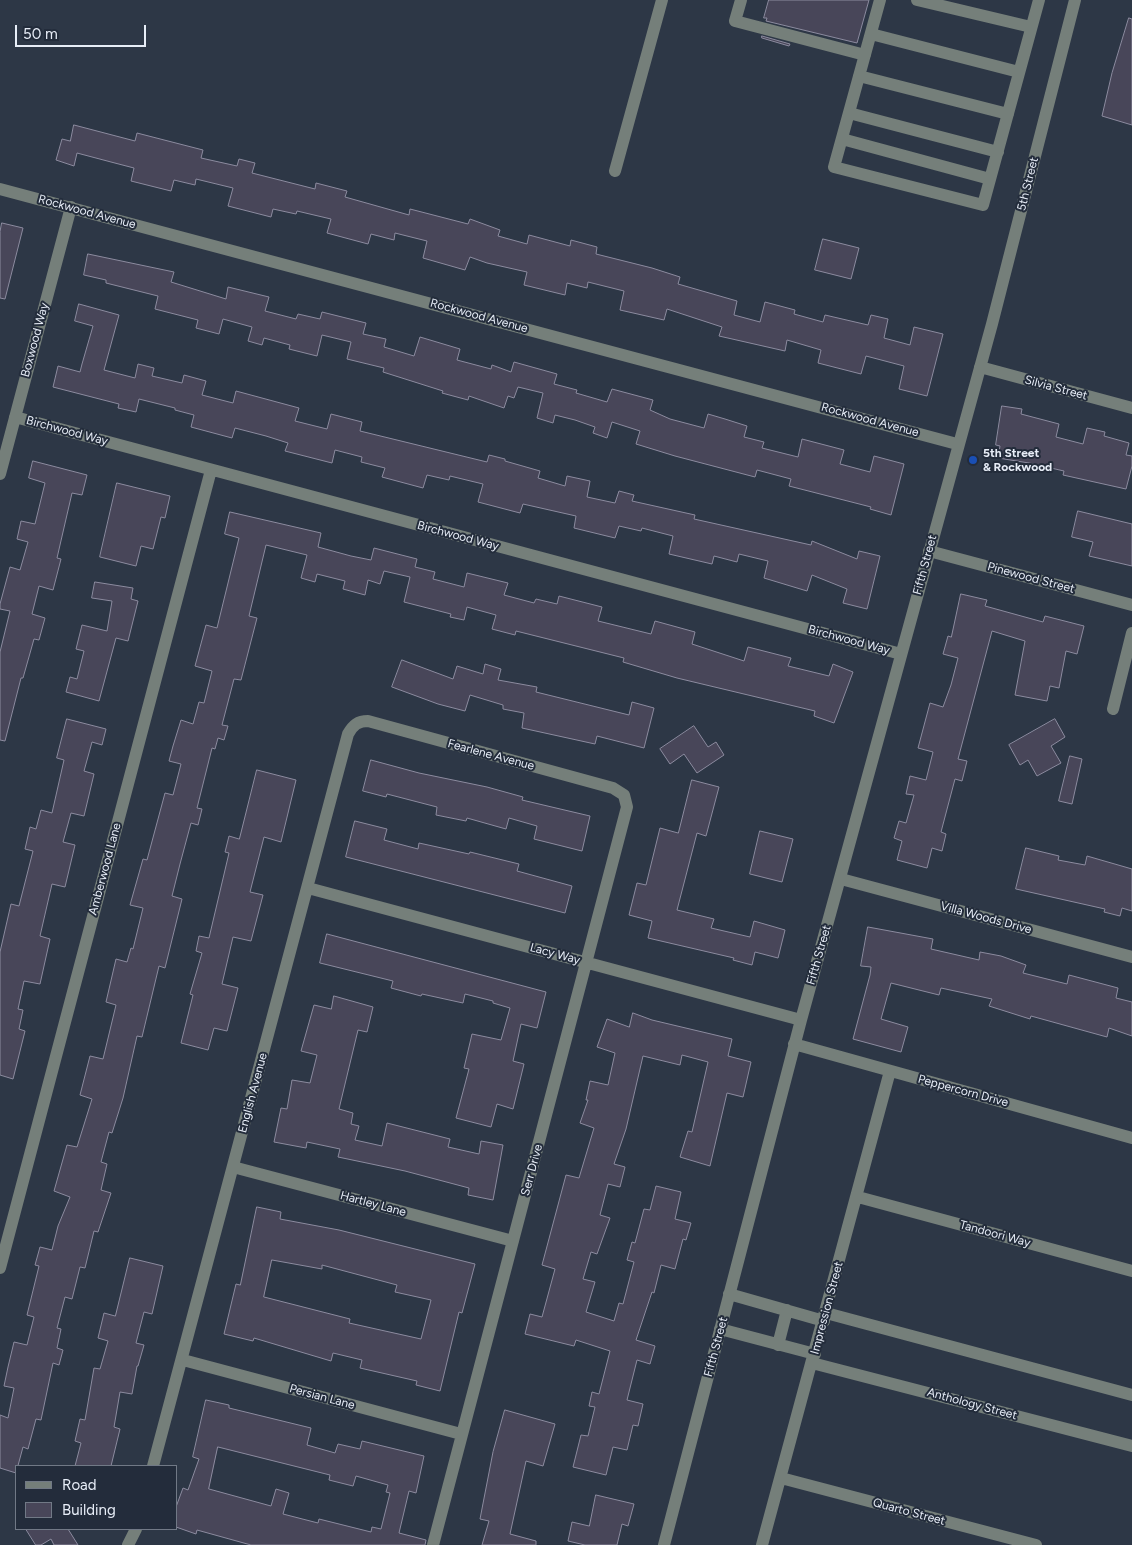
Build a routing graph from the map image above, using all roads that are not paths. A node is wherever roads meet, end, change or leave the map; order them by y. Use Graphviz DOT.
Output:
graph roads {
  1 [pos="662,0"];
  2 [pos="741,0"];
  3 [pos="880,0"];
  4 [pos="916,0"];
  5 [pos="1039,0"];
  6 [pos="1075,0"];
  7 [pos="1032,27"];
  8 [pos="871,34"];
  9 [pos="865,55"];
  10 [pos="1019,72"];
  11 [pos="859,76"];
  12 [pos="849,112"];
  13 [pos="1008,114"];
  14 [pos="842,139"];
  15 [pos="998,152"];
  16 [pos="615,171"];
  17 [pos="990,179"];
  18 [pos="0,189"];
  19 [pos="71,207"];
  20 [pos="980,368"];
  21 [pos="1132,408"];
  22 [pos="15,417"];
  23 [pos="958,444"];
  24 [pos="211,470"];
  25 [pos="0,474"];
  26 [pos="930,550"];
  27 [pos="1132,605"];
  28 [pos="1132,633"];
  29 [pos="901,654"];
  30 [pos="1113,709"];
  31 [pos="356,723"];
  32 [pos="624,795"];
  33 [pos="841,879"];
  34 [pos="308,888"];
  35 [pos="1132,957"];
  36 [pos="587,963"];
  37 [pos="801,1020"];
  38 [pos="794,1044"];
  39 [pos="890,1071"];
  40 [pos="1132,1138"];
  41 [pos="233,1167"];
  42 [pos="858,1197"];
  43 [pos="513,1241"];
  44 [pos="0,1268"];
  45 [pos="1132,1271"];
  46 [pos="730,1294"];
  47 [pos="787,1310"];
  48 [pos="825,1317"];
  49 [pos="720,1330"];
  50 [pos="778,1345"];
  51 [pos="814,1358"];
  52 [pos="183,1360"];
  53 [pos="1132,1395"];
  54 [pos="461,1434"];
  55 [pos="1132,1446"];
  56 [pos="153,1465"];
  57 [pos="781,1478"];
  58 [pos="136,1530"];
  59 [pos="128,1545"];
  60 [pos="433,1545"];
  61 [pos="664,1545"];
  62 [pos="762,1545"];
  63 [pos="1036,1545"];
  1 -- 16 [label="street"];
  2 -- 9 [label="street"];
  3 -- 8 [label="street"];
  4 -- 7 [label="street"];
  5 -- 7 [label="street"];
  6 -- 20 [label="street, 5th Street"];
  7 -- 10 [label="street"];
  8 -- 9 [label="street"];
  8 -- 10 [label="street"];
  9 -- 11 [label="street"];
  10 -- 13 [label="street"];
  11 -- 12 [label="street"];
  11 -- 13 [label="street"];
  12 -- 14 [label="street"];
  12 -- 15 [label="street"];
  13 -- 15 [label="street"];
  14 -- 17 [label="street"];
  14 -- 17 [label="street"];
  15 -- 17 [label="street"];
  18 -- 19 [label="street, Rockwood Avenue"];
  19 -- 22 [label="street, Boxwood Way"];
  19 -- 23 [label="street, Rockwood Avenue"];
  20 -- 21 [label="street, Silvia Street"];
  20 -- 23 [label="street, Fifth Street"];
  22 -- 24 [label="street, Birchwood Way"];
  22 -- 25 [label="street, Boxwood Way"];
  23 -- 26 [label="street, Fifth Street"];
  24 -- 29 [label="street, Birchwood Way"];
  24 -- 44 [label="street, Amberwood Lane"];
  26 -- 27 [label="street, Pinewood Street"];
  26 -- 29 [label="street, Fifth Street"];
  28 -- 30 [label="street"];
  29 -- 33 [label="street, Fifth Street"];
  31 -- 32 [label="street, Fearlene Avenue"];
  31 -- 34 [label="street, English Avenue"];
  32 -- 36 [label="street, Serr Drive"];
  33 -- 35 [label="street, Villa Woods Drive"];
  33 -- 37 [label="street, Fifth Street"];
  34 -- 36 [label="street, Lacy Way"];
  34 -- 41 [label="street, English Avenue"];
  36 -- 37 [label="street, Lacy Way"];
  36 -- 43 [label="street, Serr Drive"];
  37 -- 38 [label="street, Fifth Street"];
  38 -- 39 [label="street, Peppercorn Drive"];
  38 -- 46 [label="street, Fifth Street"];
  39 -- 40 [label="street, Peppercorn Drive"];
  39 -- 42 [label="street, Impression Street"];
  41 -- 43 [label="street, Hartley Lane"];
  41 -- 52 [label="street, English Avenue"];
  42 -- 45 [label="street, Tandoori Way"];
  42 -- 48 [label="street, Impression Street"];
  43 -- 54 [label="street, Serr Drive"];
  46 -- 47 [label="street"];
  46 -- 49 [label="street, Fifth Street"];
  47 -- 48 [label="street"];
  47 -- 50 [label="street"];
  48 -- 51 [label="street, Impression Street"];
  48 -- 53 [label="street"];
  49 -- 50 [label="street, Anthology Street"];
  49 -- 61 [label="street, Fifth Street"];
  50 -- 51 [label="street, Anthology Street"];
  51 -- 55 [label="street, Anthology Street"];
  51 -- 57 [label="street, Impression Street"];
  52 -- 54 [label="street, Persian Lane"];
  52 -- 56 [label="street, English Avenue"];
  54 -- 60 [label="street, Serr Drive"];
  57 -- 62 [label="street, Impression Street"];
  57 -- 63 [label="street, Quarto Street"];
  58 -- 59 [label="street"];
}
